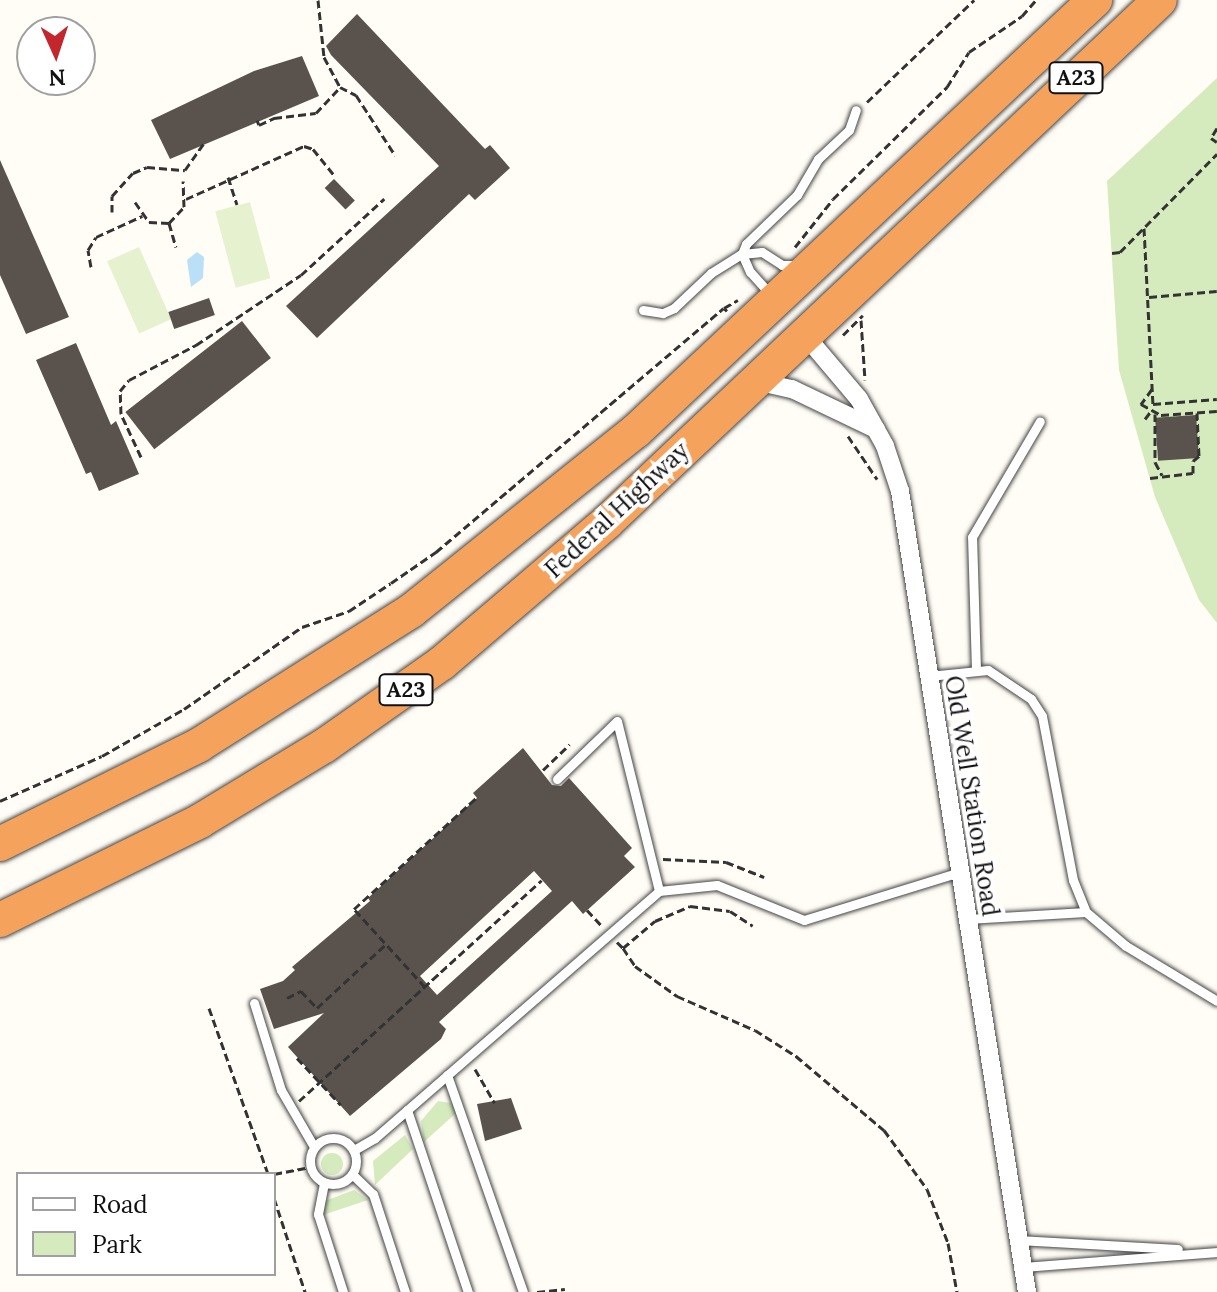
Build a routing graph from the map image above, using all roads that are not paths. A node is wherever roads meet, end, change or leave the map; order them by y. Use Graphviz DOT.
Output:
graph roads {
  1 [pos="1095,0"];
  2 [pos="1160,0"];
  3 [pos="856,110"];
  4 [pos="742,254"];
  5 [pos="799,256"];
  6 [pos="770,293"];
  7 [pos="643,310"];
  8 [pos="804,334"];
  9 [pos="756,381"];
  10 [pos="872,421"];
  11 [pos="1040,421"];
  12 [pos="976,670"];
  13 [pos="929,676"];
  14 [pos="557,779"];
  15 [pos="0,844"];
  16 [pos="960,872"];
  17 [pos="659,891"];
  18 [pos="1086,912"];
  19 [pos="967,919"];
  20 [pos="0,920"];
  21 [pos="1217,1001"];
  22 [pos="254,1003"];
  23 [pos="447,1075"];
  24 [pos="407,1110"];
  25 [pos="314,1147"];
  26 [pos="354,1150"];
  27 [pos="352,1174"];
  28 [pos="324,1183"];
  29 [pos="1018,1240"];
  30 [pos="1213,1252"];
  31 [pos="1023,1267"];
  32 [pos="343,1292"];
  33 [pos="405,1292"];
  34 [pos="468,1292"];
  35 [pos="523,1292"];
  36 [pos="1027,1292"];
  1 -- 5 [label="highway, Federal Highway / A23"];
  2 -- 8 [label="highway, Federal Highway / A23"];
  3 -- 4 [label="lane"];
  4 -- 5 [label="lane"];
  4 -- 6 [label="lane"];
  4 -- 7 [label="lane"];
  5 -- 6 [label="highway, Federal Highway / A23"];
  6 -- 8 [label="highway"];
  6 -- 15 [label="highway, Federal Highway / A23"];
  8 -- 9 [label="highway, Federal Highway / A23"];
  8 -- 10 [label="street, Old Well Station Road"];
  9 -- 10 [label="street"];
  9 -- 20 [label="highway, Federal Highway / A23"];
  10 -- 13 [label="street, Old Well Station Road"];
  11 -- 12 [label="lane"];
  12 -- 13 [label="lane"];
  12 -- 18 [label="lane"];
  13 -- 16 [label="street, Old Well Station Road"];
  14 -- 17 [label="lane"];
  16 -- 17 [label="lane"];
  16 -- 19 [label="street, Old Well Station Road"];
  17 -- 23 [label="lane"];
  18 -- 19 [label="lane"];
  18 -- 21 [label="lane"];
  19 -- 29 [label="street, Old Well Station Road"];
  22 -- 25 [label="lane"];
  23 -- 24 [label="lane"];
  23 -- 35 [label="lane"];
  24 -- 26 [label="lane"];
  24 -- 34 [label="lane"];
  25 -- 26 [label="lane"];
  25 -- 28 [label="lane"];
  26 -- 27 [label="lane"];
  27 -- 28 [label="lane"];
  27 -- 33 [label="lane"];
  28 -- 32 [label="lane"];
  29 -- 30 [label="lane"];
  29 -- 31 [label="street, Old Well Station Road"];
  30 -- 31 [label="lane"];
  31 -- 36 [label="street, Old Well Station Road"];
}
